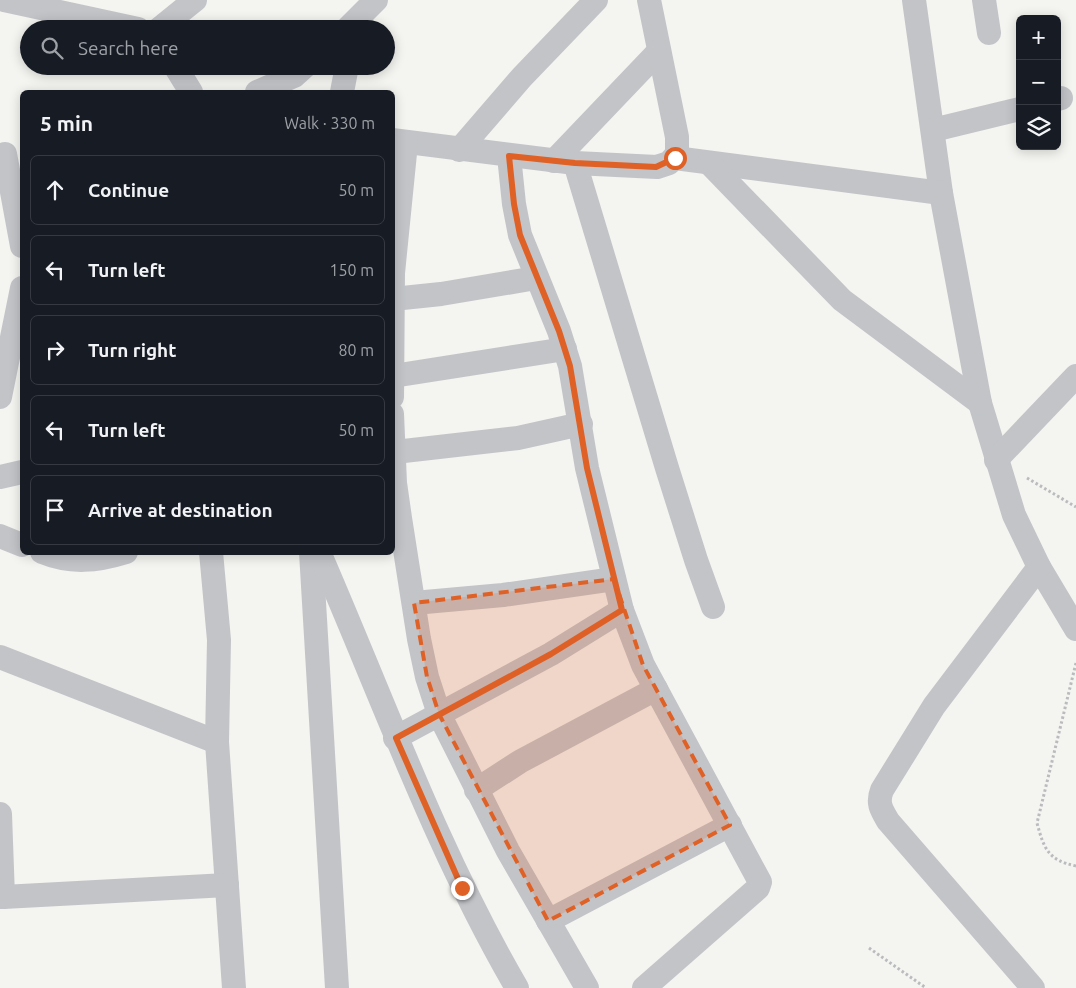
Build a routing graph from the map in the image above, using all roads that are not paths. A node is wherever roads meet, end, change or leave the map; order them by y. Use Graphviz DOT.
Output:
graph roads {
  1 [pos="4,0"];
  2 [pos="195,0"];
  3 [pos="376,0"];
  4 [pos="596,0"];
  5 [pos="649,0"];
  6 [pos="914,0"];
  7 [pos="984,0"];
  8 [pos="96,20"];
  9 [pos="170,20"];
  10 [pos="358,20"];
  11 [pos="990,33"];
  12 [pos="659,51"];
  13 [pos="181,75"];
  14 [pos="345,75"];
  15 [pos="297,78"];
  16 [pos="190,90"];
  17 [pos="263,90"];
  18 [pos="342,90"];
  19 [pos="1016,110"];
  20 [pos="933,130"];
  21 [pos="399,141"];
  22 [pos="459,150"];
  23 [pos="9,153"];
  24 [pos="509,156"];
  25 [pos="675,158"];
  26 [pos="564,162"];
  27 [pos="709,163"];
  28 [pos="941,194"];
  29 [pos="395,229"];
  30 [pos="20,232"];
  31 [pos="536,278"];
  32 [pos="395,299"];
  33 [pos="20,303"];
  34 [pos="565,349"];
  35 [pos="1076,376"];
  36 [pos="9,385"];
  37 [pos="395,387"];
  38 [pos="980,403"];
  39 [pos="581,424"];
  40 [pos="395,452"];
  41 [pos="996,460"];
  42 [pos="20,472"];
  43 [pos="0,477"];
  44 [pos="0,536"];
  45 [pos="20,544"];
  46 [pos="50,555"];
  47 [pos="112,555"];
  48 [pos="211,555"];
  49 [pos="311,555"];
  50 [pos="320,555"];
  51 [pos="1039,567"];
  52 [pos="614,579"];
  53 [pos="414,603"];
  54 [pos="713,607"];
  55 [pos="622,610"];
  56 [pos="1076,629"];
  57 [pos="0,657"];
  58 [pos="656,689"];
  59 [pos="439,714"];
  60 [pos="396,738"];
  61 [pos="217,742"];
  62 [pos="476,790"];
  63 [pos="0,814"];
  64 [pos="730,825"];
  65 [pos="227,885"];
  66 [pos="2,897"];
  67 [pos="548,921"];
  68 [pos="234,988"];
  69 [pos="337,988"];
  70 [pos="517,988"];
  71 [pos="587,988"];
  72 [pos="644,988"];
  73 [pos="1033,988"];
  1 -- 8 [label="street"];
  2 -- 9 [label="street"];
  3 -- 10 [label="street"];
  4 -- 22 [label="street"];
  5 -- 12 [label="street"];
  6 -- 20 [label="street"];
  7 -- 11 [label="street"];
  12 -- 25 [label="street"];
  12 -- 26 [label="street"];
  13 -- 16 [label="street"];
  14 -- 18 [label="street"];
  15 -- 17 [label="street"];
  19 -- 20 [label="street"];
  20 -- 28 [label="street"];
  21 -- 22 [label="street"];
  21 -- 29 [label="street"];
  22 -- 24 [label="street"];
  23 -- 30 [label="street"];
  24 -- 26 [label="street"];
  24 -- 31 [label="street"];
  25 -- 26 [label="street"];
  25 -- 27 [label="street"];
  26 -- 54 [label="street"];
  27 -- 28 [label="street"];
  27 -- 38 [label="street"];
  28 -- 38 [label="street"];
  31 -- 32 [label="street"];
  31 -- 34 [label="street"];
  33 -- 36 [label="street"];
  34 -- 37 [label="street"];
  34 -- 39 [label="street"];
  35 -- 41 [label="street"];
  38 -- 41 [label="street"];
  39 -- 40 [label="street"];
  39 -- 52 [label="street"];
  40 -- 53 [label="street"];
  41 -- 51 [label="street"];
  42 -- 43 [label="street"];
  44 -- 45 [label="street"];
  46 -- 47 [label="street"];
  48 -- 61 [label="street"];
  49 -- 69 [label="street"];
  50 -- 60 [label="street"];
  51 -- 56 [label="street"];
  51 -- 73 [label="street"];
  52 -- 53 [label="street"];
  52 -- 55 [label="street"];
  53 -- 59 [label="street"];
  55 -- 58 [label="street"];
  55 -- 59 [label="street"];
  57 -- 61 [label="street"];
  58 -- 62 [label="street"];
  58 -- 64 [label="street"];
  59 -- 60 [label="street"];
  59 -- 62 [label="street"];
  60 -- 70 [label="street"];
  61 -- 65 [label="street"];
  62 -- 67 [label="street"];
  63 -- 66 [label="street"];
  64 -- 67 [label="street"];
  64 -- 72 [label="street"];
  65 -- 66 [label="street"];
  65 -- 68 [label="street"];
  67 -- 71 [label="street"];
}
